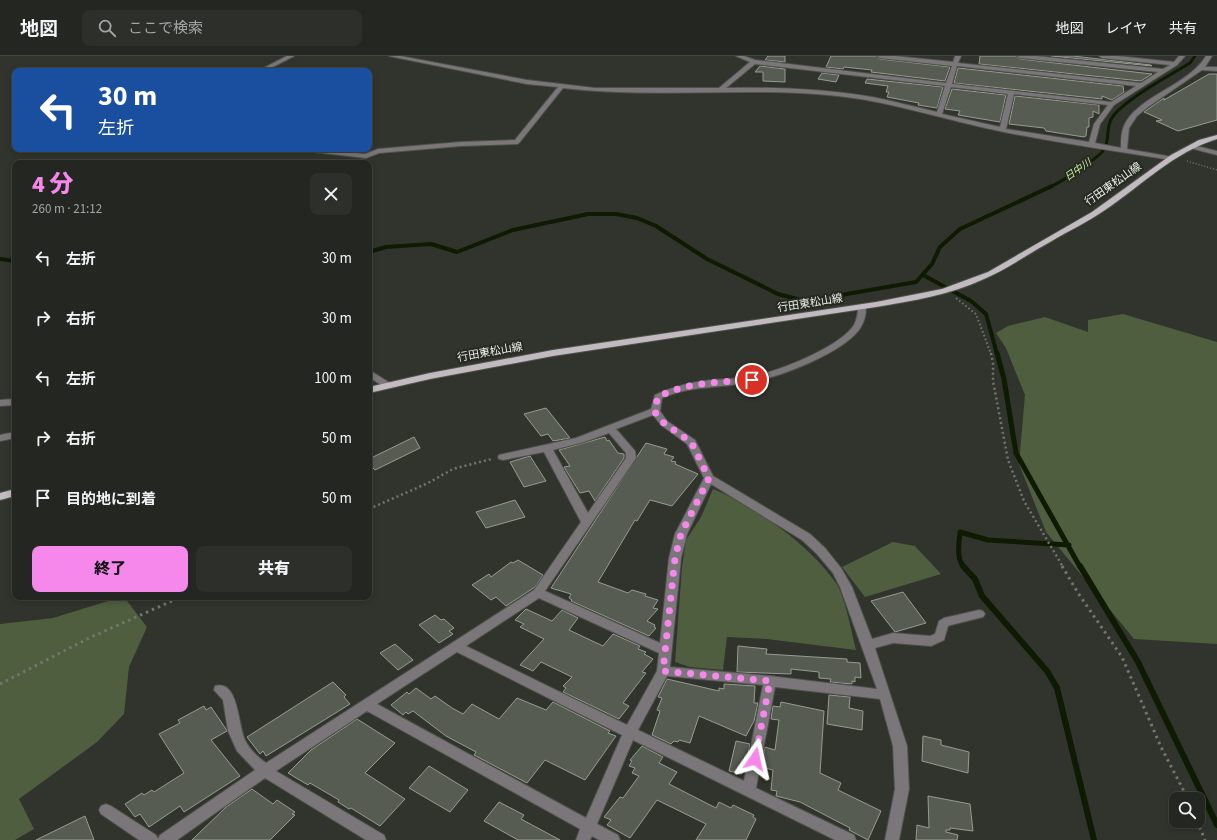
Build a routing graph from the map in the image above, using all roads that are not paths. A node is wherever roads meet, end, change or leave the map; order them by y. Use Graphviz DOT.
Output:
graph roads {
  1 [pos="291,56"];
  2 [pos="392,56"];
  3 [pos="739,56"];
  4 [pos="880,56"];
  5 [pos="958,56"];
  6 [pos="1020,56"];
  7 [pos="1102,56"];
  8 [pos="1182,56"];
  9 [pos="1209,56"];
  10 [pos="754,62"];
  11 [pos="955,64"];
  12 [pos="1175,64"];
  13 [pos="267,68"];
  14 [pos="1201,68"];
  15 [pos="1217,69"];
  16 [pos="1164,71"];
  17 [pos="948,85"];
  18 [pos="1141,85"];
  19 [pos="561,87"];
  20 [pos="721,89"];
  21 [pos="1011,93"];
  22 [pos="1112,104"];
  23 [pos="939,115"];
  24 [pos="1003,130"];
  25 [pos="1217,137"];
  26 [pos="1091,145"];
  27 [pos="1192,147"];
  28 [pos="1124,150"];
  29 [pos="327,152"];
  30 [pos="1217,153"];
  31 [pos="1172,157"];
  32 [pos="862,307"];
  33 [pos="372,375"];
  34 [pos="387,385"];
  35 [pos="372,389"];
  36 [pos="12,402"];
  37 [pos="0,403"];
  38 [pos="654,411"];
  39 [pos="611,429"];
  40 [pos="12,436"];
  41 [pos="0,438"];
  42 [pos="547,448"];
  43 [pos="503,457"];
  44 [pos="709,478"];
  45 [pos="12,493"];
  46 [pos="0,497"];
  47 [pos="587,522"];
  48 [pos="538,593"];
  49 [pos="979,614"];
  50 [pos="868,645"];
  51 [pos="457,647"];
  52 [pos="665,651"];
  53 [pos="663,671"];
  54 [pos="770,681"];
  55 [pos="220,690"];
  56 [pos="885,695"];
  57 [pos="367,705"];
  58 [pos="630,732"];
  59 [pos="265,772"];
  60 [pos="749,790"];
  61 [pos="106,810"];
  62 [pos="589,826"];
  63 [pos="151,840"];
  64 [pos="165,840"];
  65 [pos="379,840"];
  66 [pos="583,840"];
  67 [pos="613,840"];
  68 [pos="849,840"];
  69 [pos="892,840"];
  1 -- 13 [label="street"];
  2 -- 19 [label="street"];
  3 -- 10 [label="street"];
  4 -- 11 [label="street"];
  5 -- 11 [label="street"];
  6 -- 16 [label="street"];
  7 -- 12 [label="street"];
  8 -- 12 [label="street"];
  9 -- 14 [label="street"];
  10 -- 17 [label="street"];
  10 -- 20 [label="street"];
  11 -- 17 [label="street"];
  11 -- 18 [label="street"];
  12 -- 16 [label="street"];
  14 -- 15 [label="street"];
  14 -- 28 [label="street"];
  16 -- 18 [label="street"];
  17 -- 21 [label="street"];
  17 -- 23 [label="street"];
  18 -- 22 [label="street"];
  19 -- 20 [label="street"];
  19 -- 29 [label="street"];
  20 -- 23 [label="street"];
  21 -- 22 [label="street"];
  21 -- 24 [label="street"];
  22 -- 26 [label="street"];
  23 -- 24 [label="street"];
  24 -- 26 [label="street"];
  25 -- 27 [label="main road, 行田東松山線"];
  26 -- 28 [label="street"];
  27 -- 30 [label="street"];
  27 -- 31 [label="main road, 行田東松山線"];
  28 -- 31 [label="street"];
  31 -- 32 [label="main road, 行田東松山線"];
  32 -- 34 [label="main road, 行田東松山線"];
  32 -- 38 [label="street"];
  33 -- 34 [label="street"];
  34 -- 35 [label="main road, 行田東松山線"];
  36 -- 37 [label="street"];
  38 -- 39 [label="street"];
  38 -- 44 [label="street"];
  39 -- 42 [label="street"];
  39 -- 47 [label="street"];
  40 -- 41 [label="street"];
  42 -- 43 [label="street"];
  42 -- 47 [label="street"];
  44 -- 50 [label="street"];
  44 -- 52 [label="street"];
  45 -- 46 [label="main road"];
  47 -- 48 [label="street"];
  48 -- 51 [label="street"];
  48 -- 52 [label="street"];
  49 -- 50 [label="street"];
  50 -- 56 [label="street"];
  51 -- 57 [label="street"];
  51 -- 58 [label="street"];
  52 -- 53 [label="street"];
  53 -- 54 [label="street"];
  53 -- 58 [label="street"];
  54 -- 56 [label="street"];
  54 -- 60 [label="street"];
  55 -- 59 [label="street"];
  56 -- 69 [label="street"];
  57 -- 59 [label="street"];
  57 -- 62 [label="street"];
  58 -- 60 [label="street"];
  58 -- 62 [label="street"];
  59 -- 64 [label="street"];
  59 -- 65 [label="street"];
  60 -- 68 [label="street"];
  61 -- 63 [label="street"];
  62 -- 66 [label="street"];
  62 -- 67 [label="street"];
}
